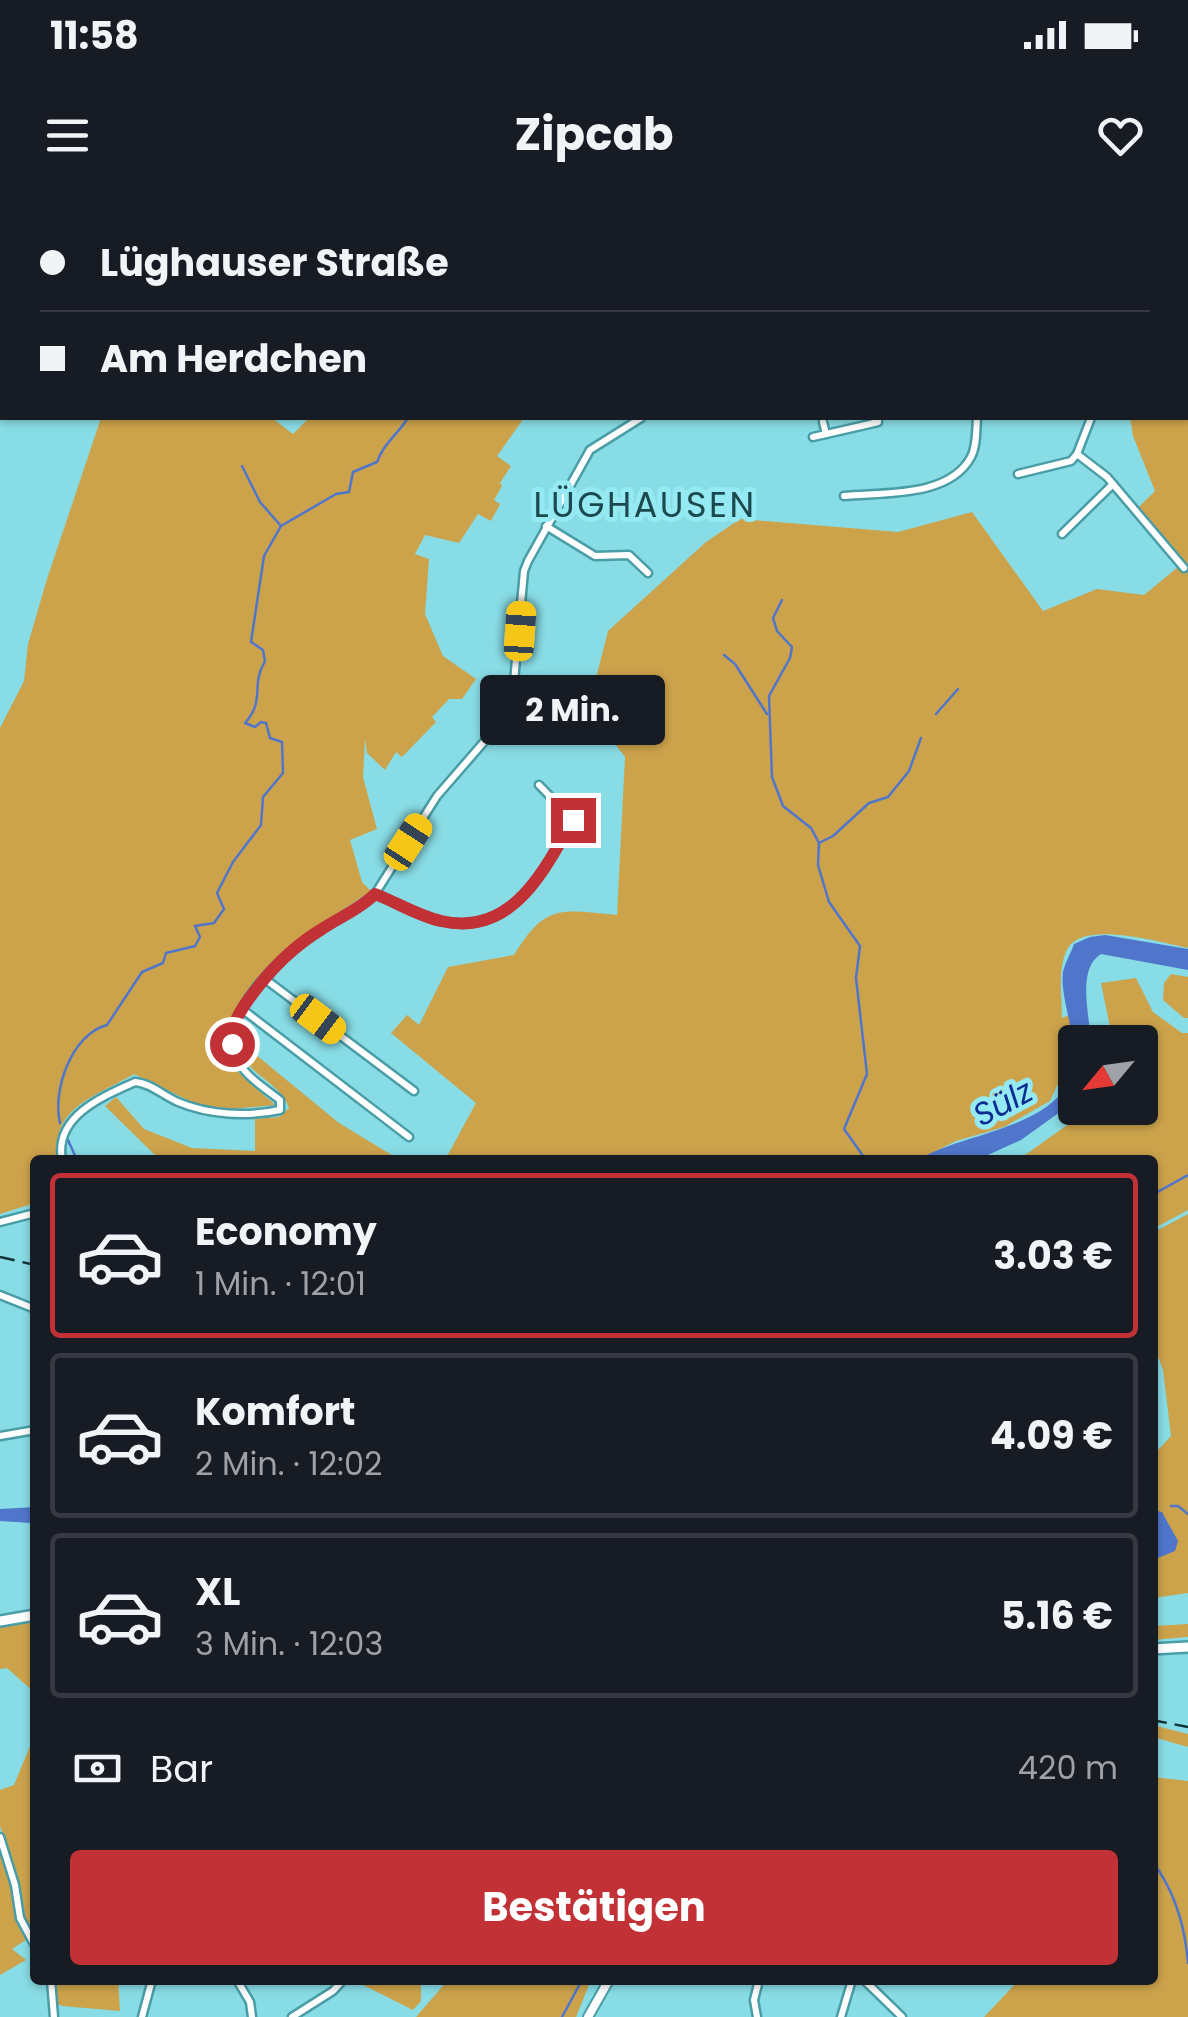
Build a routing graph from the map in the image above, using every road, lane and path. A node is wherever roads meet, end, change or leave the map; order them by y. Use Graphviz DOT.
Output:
graph roads {
  1 [pos="638,420"];
  2 [pos="878,420"];
  3 [pos="977,420"];
  4 [pos="1090,420"];
  5 [pos="823,422"];
  6 [pos="826,434"];
  7 [pos="813,436"];
  8 [pos="1077,454"];
  9 [pos="1018,474"];
  10 [pos="1113,484"];
  11 [pos="844,496"];
  12 [pos="546,526"];
  13 [pos="1062,534"];
  14 [pos="1184,568"];
  15 [pos="648,573"];
  16 [pos="538,785"];
  17 [pos="375,894"];
  18 [pos="265,979"];
  19 [pos="242,1009"];
  20 [pos="414,1091"];
  21 [pos="410,1137"];
  22 [pos="62,1155"];
  23 [pos="30,1214"];
  24 [pos="0,1222"];
  25 [pos="0,1295"];
  26 [pos="30,1307"];
  27 [pos="30,1431"];
  28 [pos="0,1436"];
  29 [pos="30,1616"];
  30 [pos="0,1621"];
  31 [pos="1188,1646"];
  32 [pos="1158,1648"];
  33 [pos="0,1838"];
  34 [pos="30,1937"];
  35 [pos="51,1985"];
  36 [pos="151,1985"];
  37 [pos="240,1985"];
  38 [pos="338,1985"];
  39 [pos="606,1985"];
  40 [pos="758,1985"];
  41 [pos="851,1985"];
  42 [pos="869,1985"];
  43 [pos="54,2017"];
  44 [pos="142,2017"];
  45 [pos="252,2017"];
  46 [pos="292,2017"];
  47 [pos="588,2017"];
  48 [pos="757,2017"];
  49 [pos="841,2017"];
  50 [pos="902,2017"];
  1 -- 12 [label="street"];
  2 -- 6 [label="street"];
  3 -- 11 [label="street"];
  4 -- 8 [label="street"];
  5 -- 6 [label="street"];
  6 -- 7 [label="street"];
  8 -- 9 [label="street"];
  8 -- 10 [label="street"];
  10 -- 13 [label="street"];
  10 -- 14 [label="street"];
  12 -- 15 [label="street"];
  12 -- 17 [label="street"];
  16 -- 17 [label="street"];
  17 -- 18 [label="street"];
  18 -- 19 [label="street"];
  18 -- 20 [label="street"];
  19 -- 21 [label="street"];
  19 -- 22 [label="street"];
  23 -- 24 [label="street"];
  25 -- 26 [label="street"];
  27 -- 28 [label="street"];
  29 -- 30 [label="main road"];
  31 -- 32 [label="main road"];
  33 -- 34 [label="street"];
  35 -- 43 [label="street"];
  36 -- 44 [label="street"];
  37 -- 45 [label="street"];
  38 -- 46 [label="street"];
  39 -- 47 [label="street"];
  40 -- 48 [label="street"];
  41 -- 49 [label="street"];
  42 -- 50 [label="street"];
}
